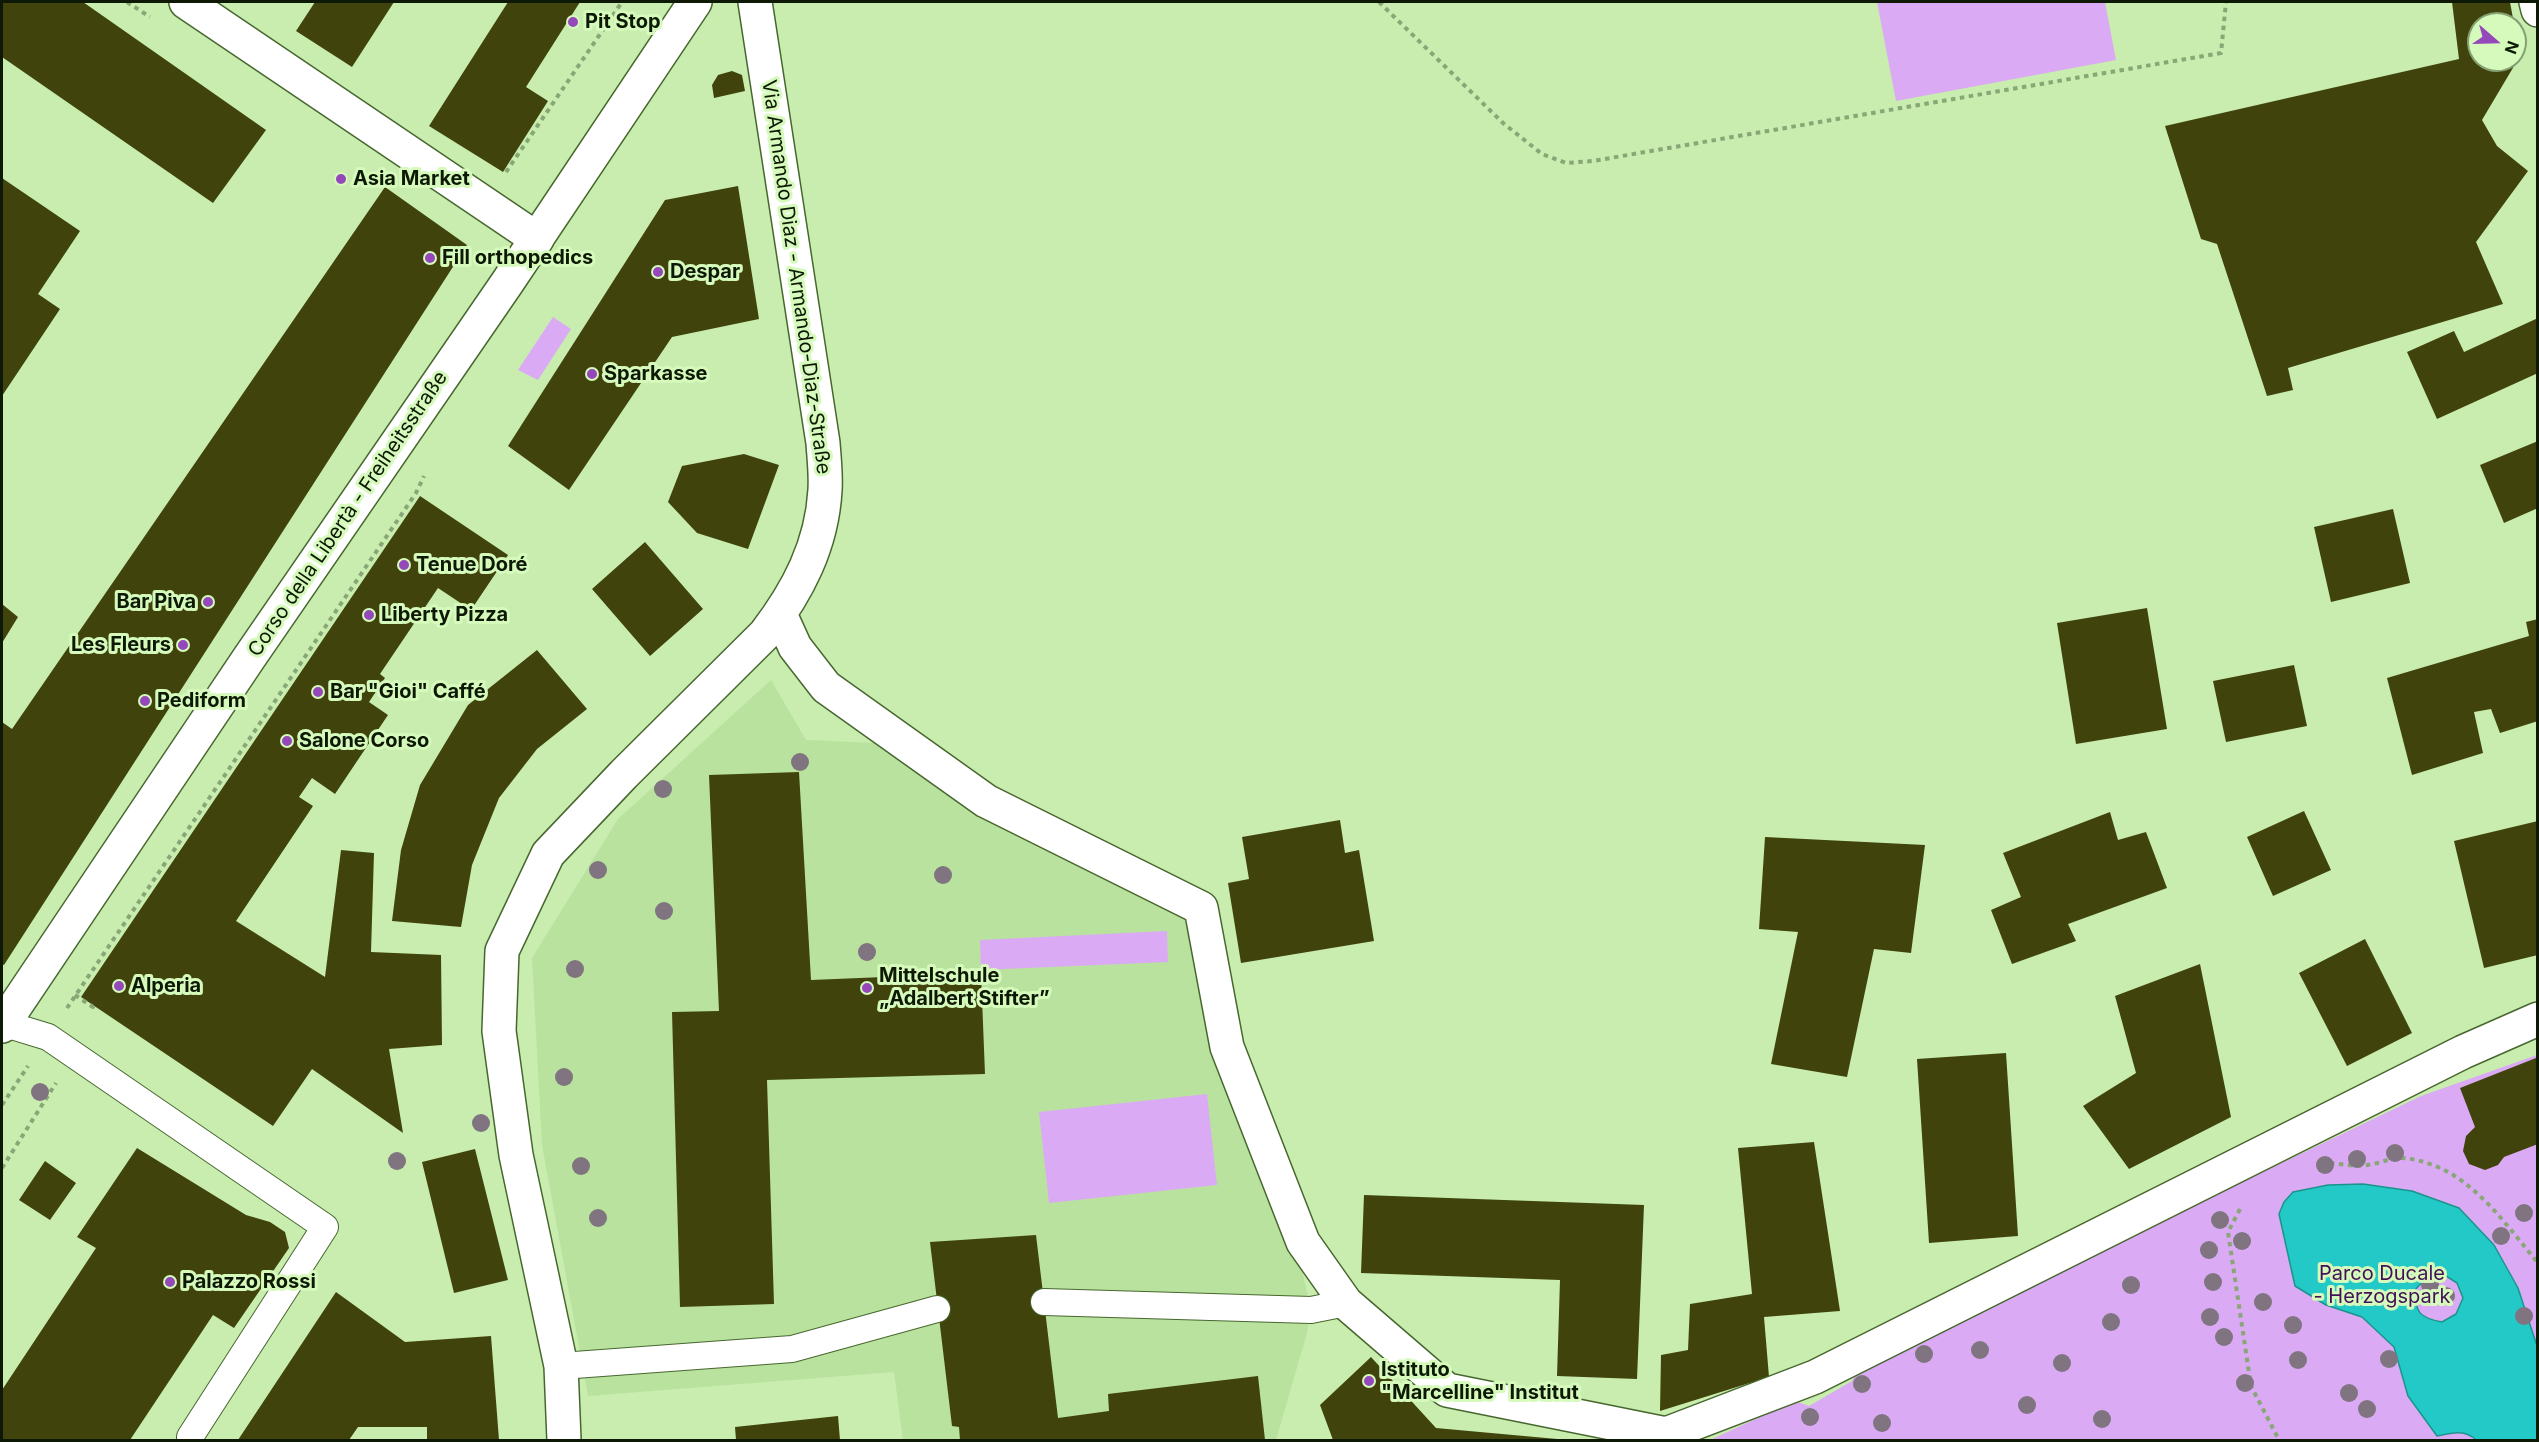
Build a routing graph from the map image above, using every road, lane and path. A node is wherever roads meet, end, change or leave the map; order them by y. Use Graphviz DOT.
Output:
graph roads {
  1 [pos="186,2"];
  2 [pos="622,2"];
  3 [pos="695,2"];
  4 [pos="755,2"];
  5 [pos="1379,2"];
  6 [pos="2226,2"];
  7 [pos="2536,2"];
  8 [pos="2538,10"];
  9 [pos="484,204"];
  10 [pos="537,239"];
  11 [pos="425,473"];
  12 [pos="780,614"];
  13 [pos="75,995"];
  14 [pos="94,1005"];
  15 [pos="2538,1019"];
  16 [pos="2,1024"];
  17 [pos="48,1037"];
  18 [pos="58,1078"];
  19 [pos="2,1105"];
  20 [pos="2324,1162"];
  21 [pos="2,1168"];
  22 [pos="2244,1201"];
  23 [pos="2538,1263"];
  24 [pos="1044,1302"];
  25 [pos="1346,1303"];
  26 [pos="938,1309"];
  27 [pos="561,1366"];
  28 [pos="190,1437"];
  29 [pos="1667,1437"];
  30 [pos="564,1440"];
  31 [pos="2278,1440"];
  1 -- 9 [label="street"];
  2 -- 9 [label="path"];
  3 -- 10 [label="street, Corso della Libertà - Freiheitsstraße"];
  4 -- 12 [label="street, Via Armando Diaz - Armando-Diaz-Straße"];
  5 -- 6 [label="path"];
  7 -- 8 [label="street"];
  9 -- 10 [label="street"];
  10 -- 16 [label="street, Corso della Libertà - Freiheitsstraße"];
  11 -- 13 [label="path"];
  12 -- 25 [label="street"];
  12 -- 27 [label="street, Via Armando Diaz - Armando-Diaz-Straße"];
  13 -- 14 [label="path"];
  13 -- 17 [label="path"];
  15 -- 29 [label="street"];
  16 -- 17 [label="lane"];
  17 -- 19 [label="path"];
  17 -- 28 [label="lane"];
  18 -- 21 [label="path"];
  20 -- 23 [label="path"];
  22 -- 31 [label="path"];
  24 -- 25 [label="lane"];
  25 -- 29 [label="street"];
  26 -- 27 [label="lane"];
  27 -- 30 [label="street, Via Armando Diaz - Armando-Diaz-Straße"];
}
